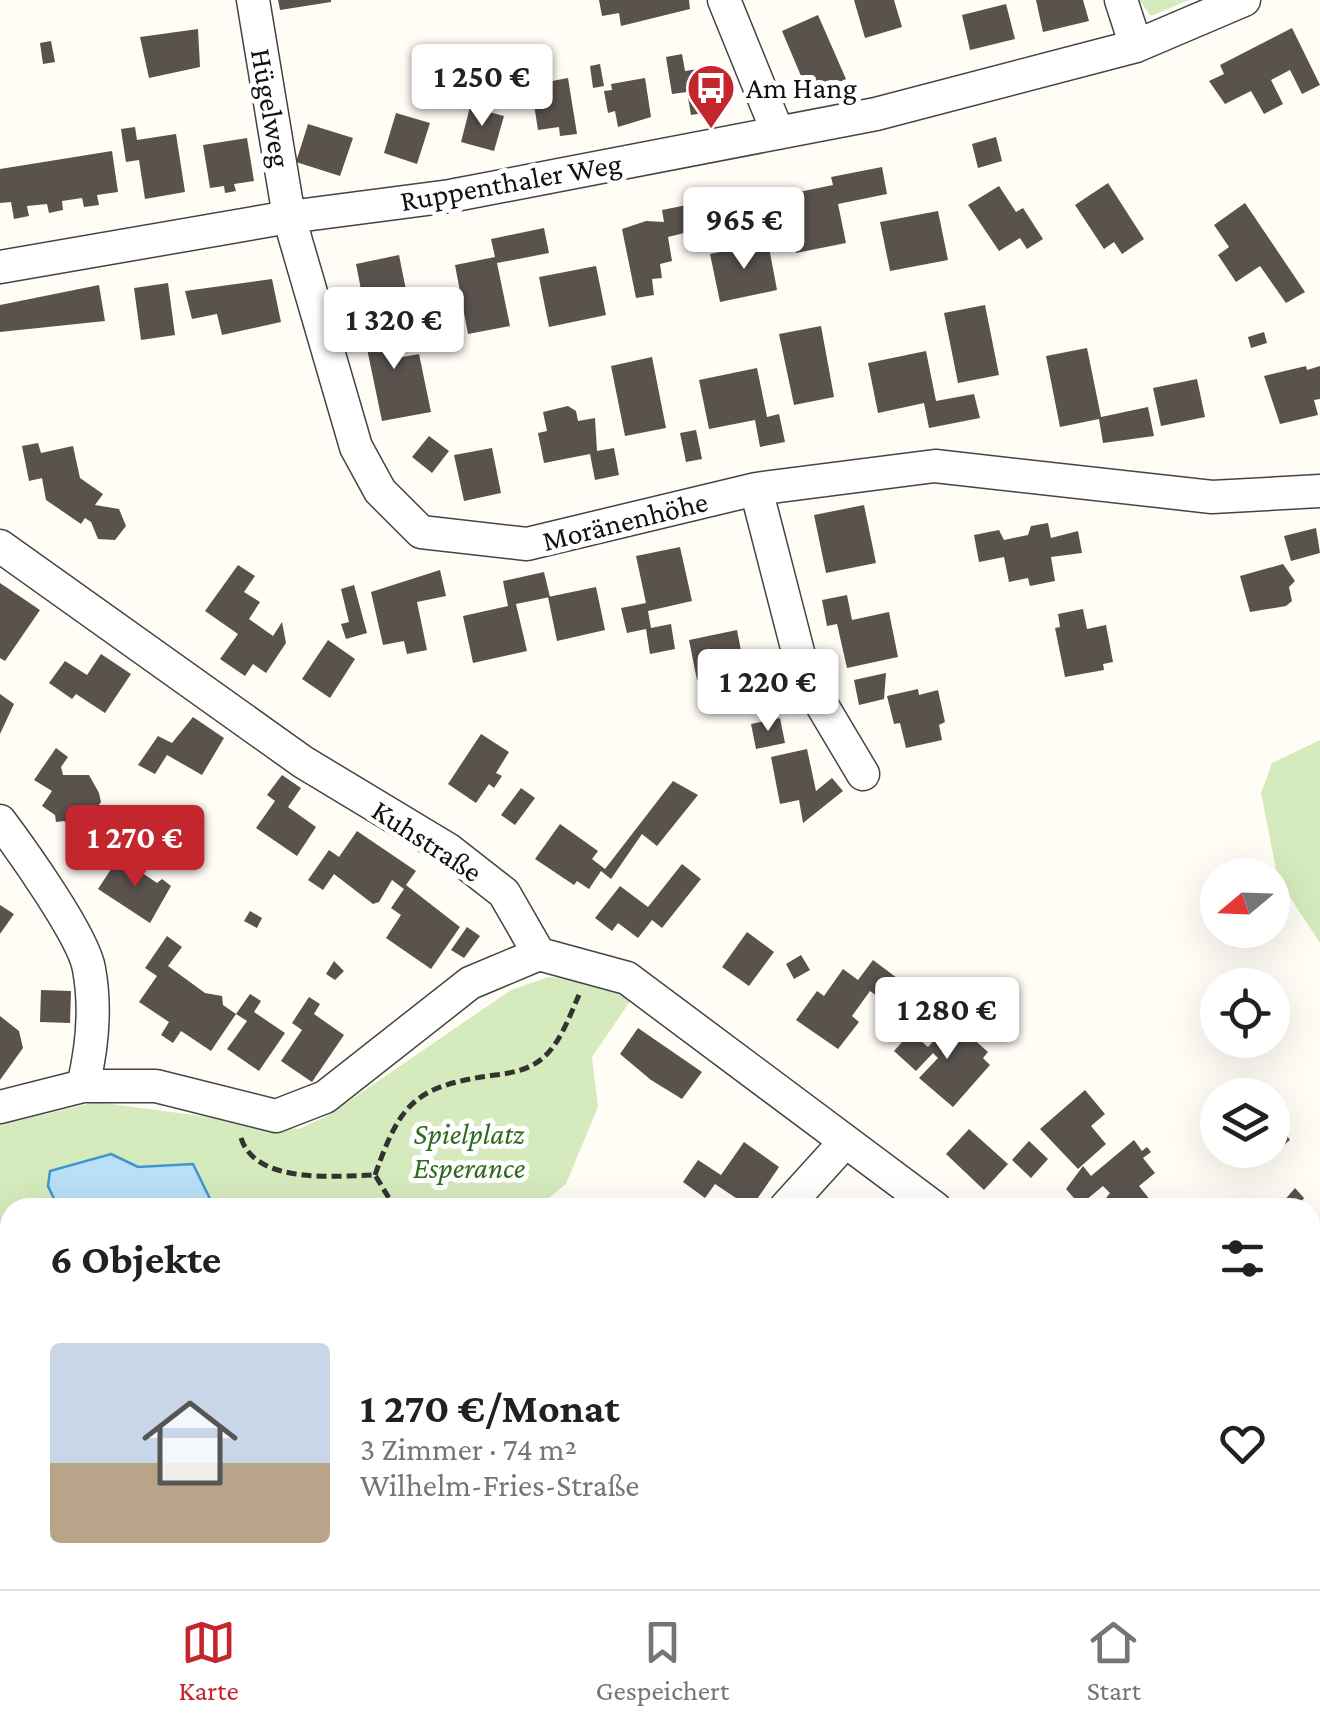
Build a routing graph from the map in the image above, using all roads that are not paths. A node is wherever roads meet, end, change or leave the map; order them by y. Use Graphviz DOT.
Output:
graph roads {
  1 [pos="253,0"];
  2 [pos="724,0"];
  3 [pos="1121,0"];
  4 [pos="1244,0"];
  5 [pos="1136,46"];
  6 [pos="778,133"];
  7 [pos="290,217"];
  8 [pos="0,267"];
  9 [pos="756,489"];
  10 [pos="1320,490"];
  11 [pos="0,546"];
  12 [pos="863,774"];
  13 [pos="0,821"];
  14 [pos="538,954"];
  15 [pos="83,1086"];
  16 [pos="0,1107"];
  17 [pos="844,1143"];
  18 [pos="794,1198"];
  19 [pos="921,1198"];
  1 -- 7 [label="street, Hügelweg"];
  2 -- 6 [label="street"];
  3 -- 5 [label="street"];
  4 -- 5 [label="street, Ruppenthaler Weg"];
  5 -- 6 [label="street, Ruppenthaler Weg"];
  6 -- 7 [label="street, Ruppenthaler Weg"];
  7 -- 8 [label="street, Ruppenthaler Weg"];
  7 -- 9 [label="street, Moränenhöhe"];
  9 -- 10 [label="street, Moränenhöhe"];
  9 -- 12 [label="street"];
  11 -- 14 [label="street, Kuhstraße"];
  13 -- 15 [label="street"];
  14 -- 15 [label="street"];
  14 -- 17 [label="street"];
  15 -- 16 [label="street"];
  17 -- 18 [label="street"];
  17 -- 19 [label="street"];
}
